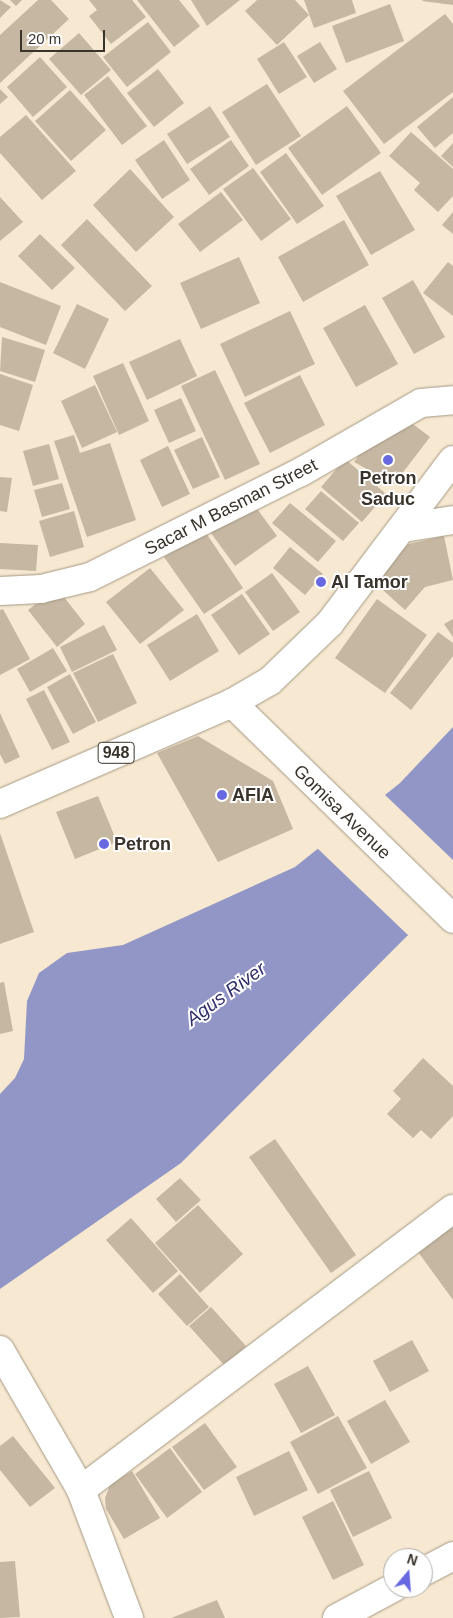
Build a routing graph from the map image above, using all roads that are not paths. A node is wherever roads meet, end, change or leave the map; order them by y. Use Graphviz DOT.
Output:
graph roads {
  1 [pos="453,400"];
  2 [pos="453,460"];
  3 [pos="453,520"];
  4 [pos="403,528"];
  5 [pos="0,590"];
  6 [pos="232,703"];
  7 [pos="0,804"];
  8 [pos="453,919"];
  9 [pos="453,1209"];
  10 [pos="2,1354"];
  11 [pos="81,1490"];
  12 [pos="453,1556"];
  13 [pos="433,1567"];
  14 [pos="383,1593"];
  15 [pos="130,1618"];
  16 [pos="337,1618"];
  1 -- 5 [label="main road, Sacar M Basman Street"];
  2 -- 4 [label="main road"];
  3 -- 4 [label="main road"];
  4 -- 6 [label="main road"];
  6 -- 7 [label="main road, 948"];
  6 -- 8 [label="main road, Gomisa Avenue"];
  9 -- 11 [label="main road"];
  10 -- 11 [label="main road"];
  11 -- 15 [label="main road"];
  12 -- 13 [label="main road"];
  14 -- 16 [label="main road"];
}
